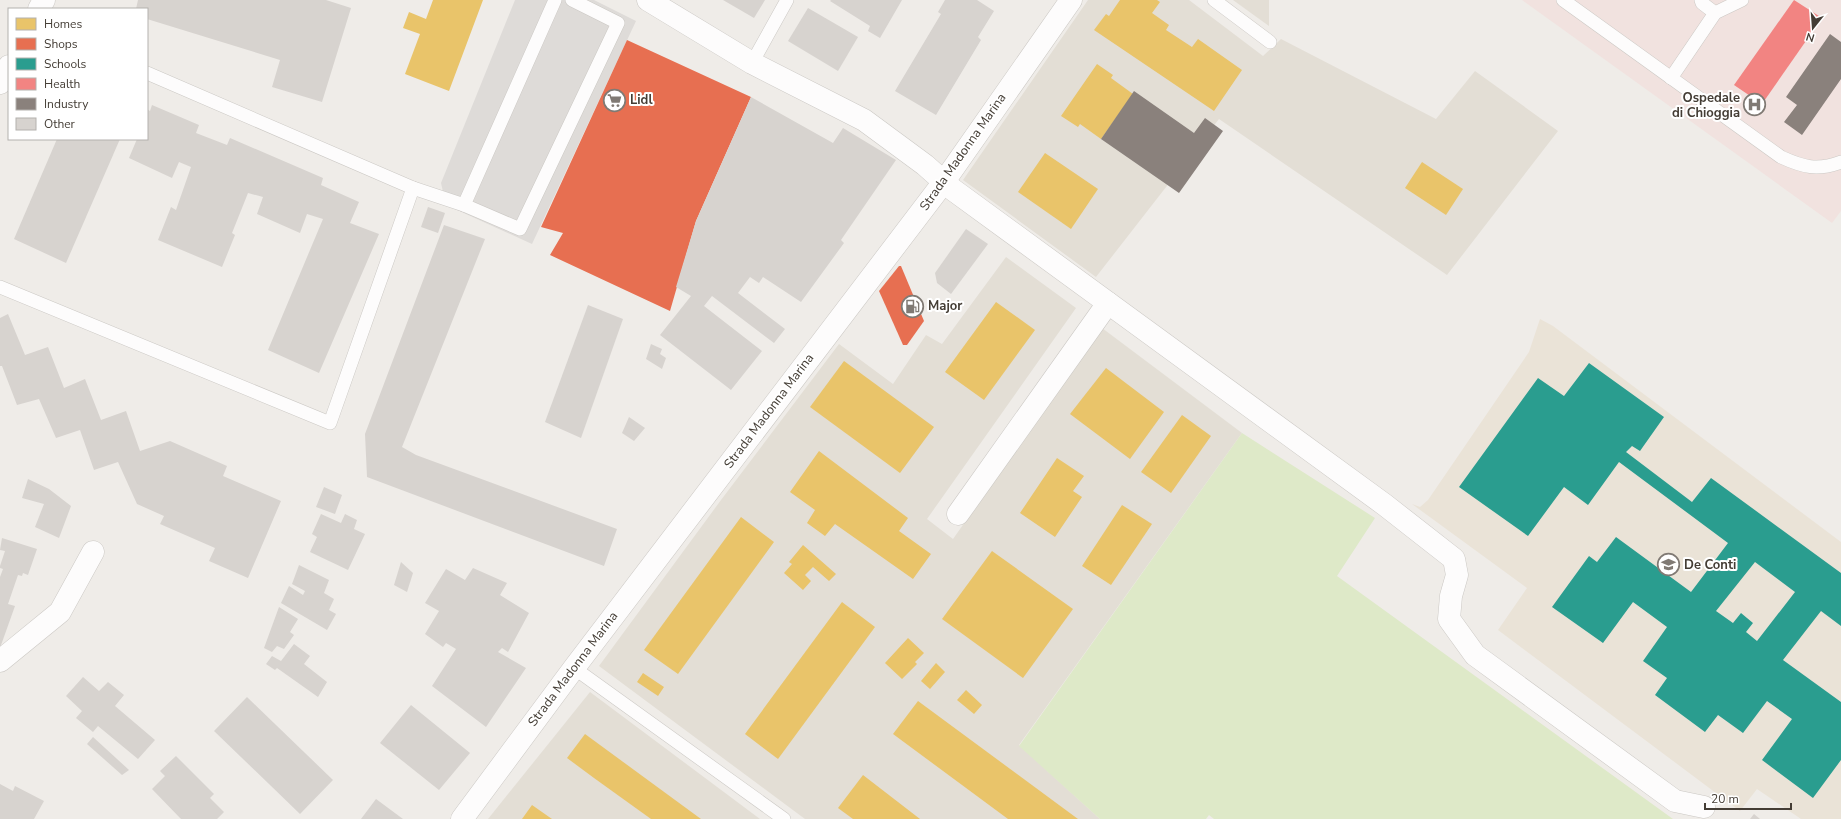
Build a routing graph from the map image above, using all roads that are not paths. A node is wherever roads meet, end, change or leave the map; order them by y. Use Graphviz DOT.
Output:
graph roads {
  1 [pos="555,0"];
  2 [pos="572,0"];
  3 [pos="648,0"];
  4 [pos="787,0"];
  5 [pos="1071,0"];
  6 [pos="1214,0"];
  7 [pos="1563,0"];
  8 [pos="1701,0"];
  9 [pos="1742,0"];
  10 [pos="1715,13"];
  11 [pos="1270,42"];
  12 [pos="752,63"];
  13 [pos="8,68"];
  14 [pos="148,73"];
  15 [pos="1671,78"];
  16 [pos="0,83"];
  17 [pos="1841,162"];
  18 [pos="943,183"];
  19 [pos="413,188"];
  20 [pos="464,205"];
  21 [pos="0,287"];
  22 [pos="1108,303"];
  23 [pos="958,514"];
  24 [pos="93,552"];
  25 [pos="0,661"];
  26 [pos="574,668"];
  27 [pos="1704,807"];
  28 [pos="462,819"];
  29 [pos="784,819"];
  1 -- 20 [label="lane"];
  2 -- 20 [label="lane"];
  3 -- 12 [label="street"];
  4 -- 12 [label="lane"];
  5 -- 18 [label="street, Strada Madonna Marina"];
  6 -- 11 [label="lane"];
  7 -- 15 [label="lane"];
  8 -- 10 [label="lane"];
  9 -- 10 [label="lane"];
  10 -- 15 [label="lane"];
  12 -- 18 [label="street"];
  13 -- 16 [label="street"];
  14 -- 19 [label="lane"];
  15 -- 17 [label="lane"];
  18 -- 22 [label="street"];
  18 -- 26 [label="street, Strada Madonna Marina"];
  19 -- 20 [label="lane"];
  19 -- 21 [label="lane"];
  22 -- 23 [label="street"];
  22 -- 27 [label="street"];
  24 -- 25 [label="street"];
  26 -- 28 [label="street, Strada Madonna Marina"];
  26 -- 29 [label="lane"];
}
